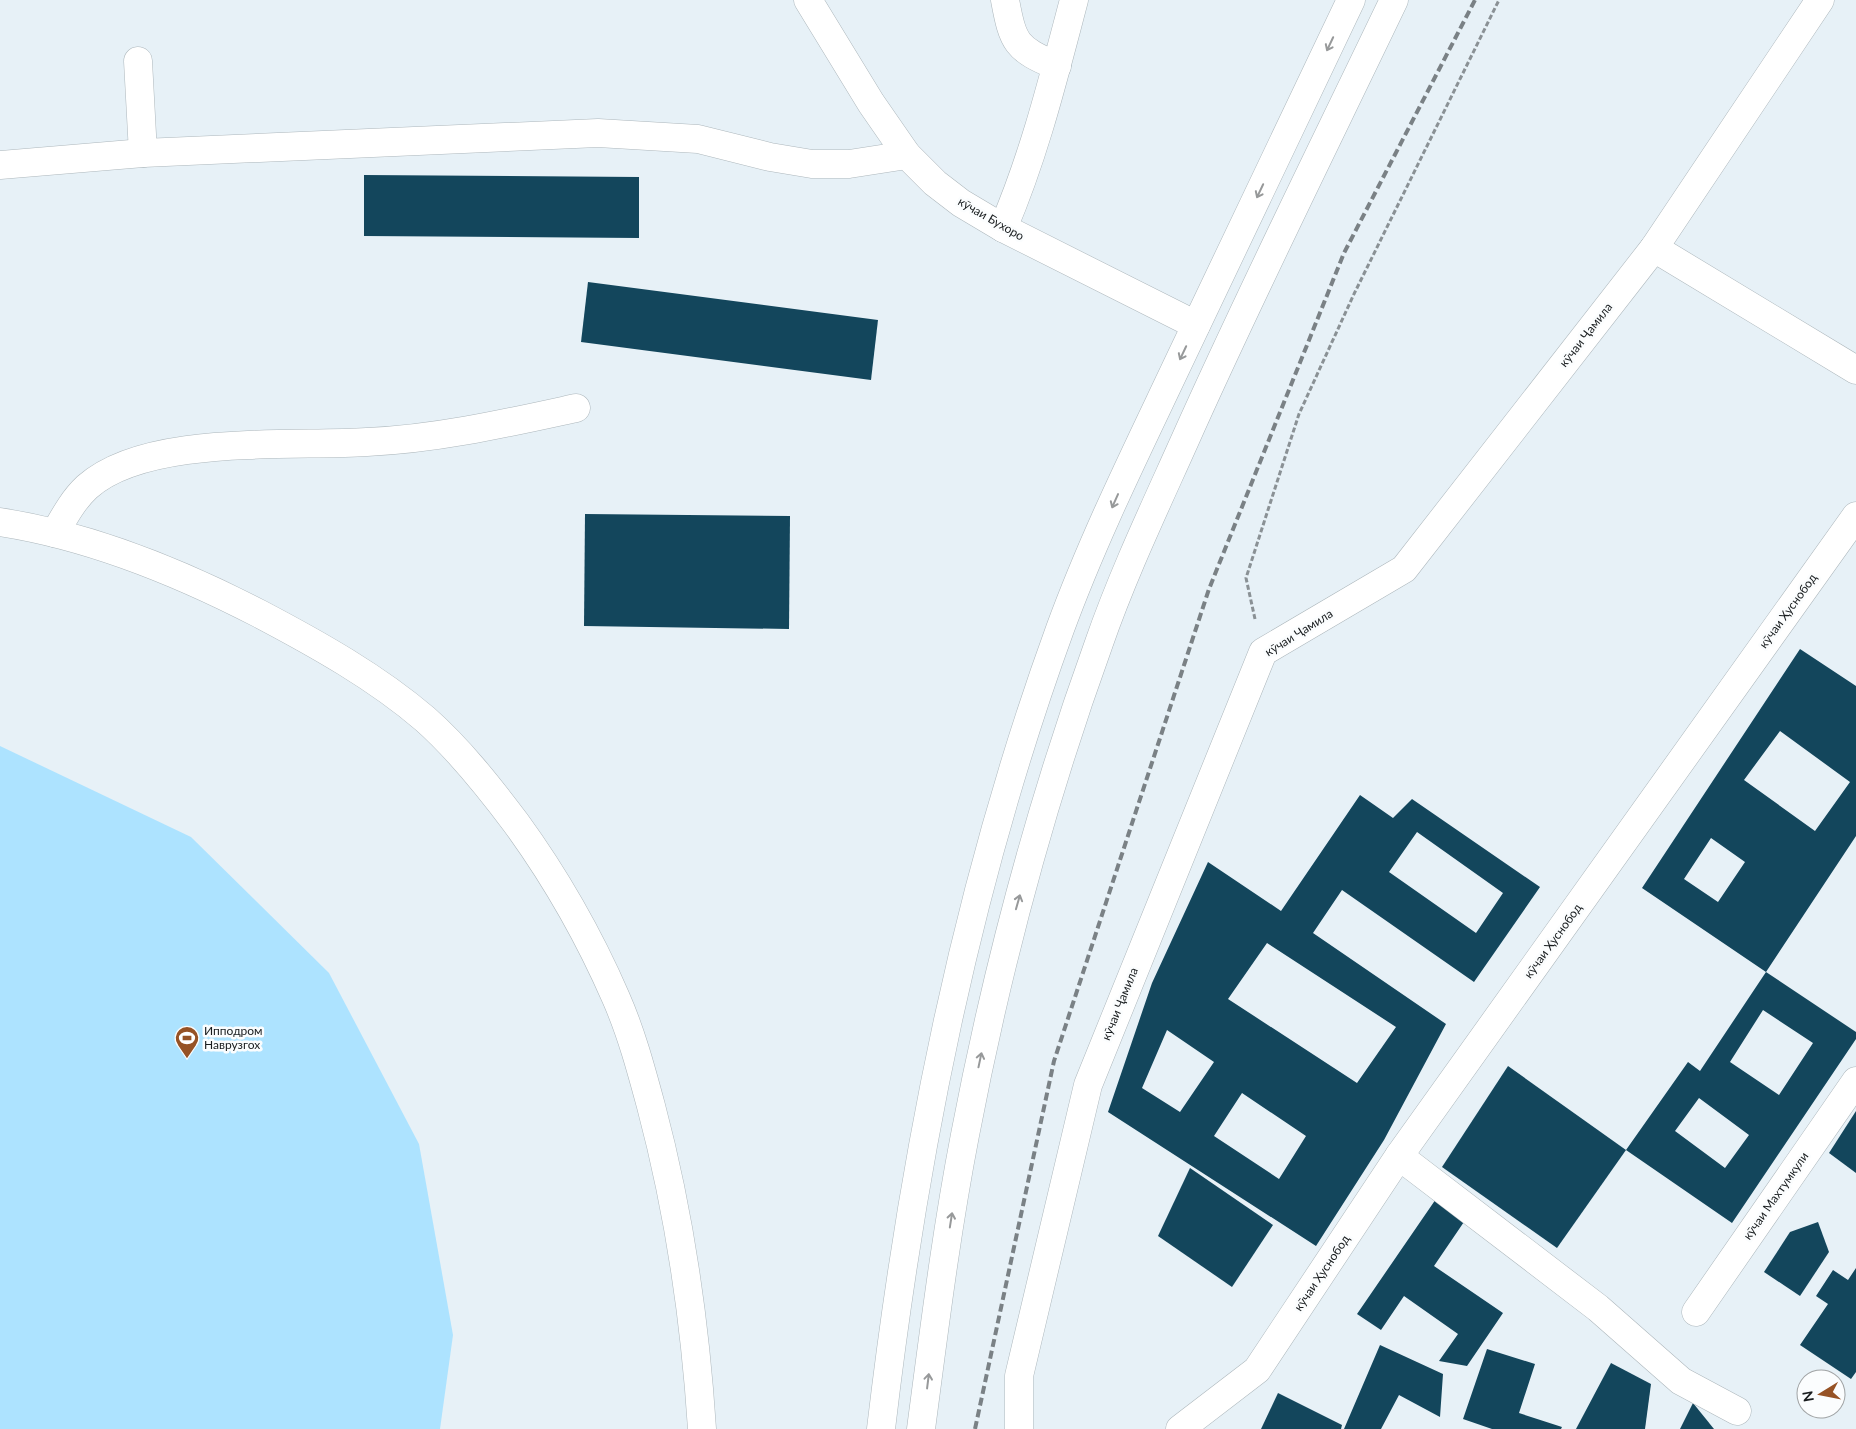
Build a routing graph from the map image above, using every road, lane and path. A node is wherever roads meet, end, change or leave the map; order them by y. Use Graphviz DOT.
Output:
graph roads {
  1 [pos="808,0"];
  2 [pos="1006,0"];
  3 [pos="1074,0"];
  4 [pos="1351,0"];
  5 [pos="1394,0"];
  6 [pos="1499,0"];
  7 [pos="1820,0"];
  8 [pos="138,61"];
  9 [pos="1057,66"];
  10 [pos="143,153"];
  11 [pos="907,155"];
  12 [pos="0,165"];
  13 [pos="1003,228"];
  14 [pos="1654,248"];
  15 [pos="1196,325"];
  16 [pos="1856,370"];
  17 [pos="576,408"];
  18 [pos="1856,516"];
  19 [pos="0,522"];
  20 [pos="55,533"];
  21 [pos="1263,652"];
  22 [pos="1856,1081"];
  23 [pos="1399,1156"];
  24 [pos="1696,1312"];
  25 [pos="1736,1411"];
  26 [pos="702,1429"];
  27 [pos="881,1429"];
  28 [pos="921,1429"];
  29 [pos="1019,1429"];
  30 [pos="1180,1429"];
  1 -- 11 [label="street, кӯчаи Бухоро"];
  2 -- 9 [label="street"];
  3 -- 9 [label="street"];
  4 -- 15 [label="street, one-way"];
  28 -- 5 [label="street, one-way"];
  6 -- 21 [label="path"];
  7 -- 14 [label="street, кӯчаи Ҷамила"];
  8 -- 10 [label="street"];
  9 -- 13 [label="street"];
  10 -- 11 [label="street"];
  10 -- 12 [label="street"];
  11 -- 13 [label="street, кӯчаи Бухоро"];
  13 -- 15 [label="street, кӯчаи Бухоро"];
  14 -- 16 [label="street"];
  14 -- 21 [label="street, кӯчаи Ҷамила"];
  15 -- 27 [label="street, one-way"];
  17 -- 20 [label="street"];
  18 -- 23 [label="street, кӯчаи Ҳуснобод"];
  19 -- 20 [label="street"];
  20 -- 26 [label="street"];
  21 -- 29 [label="street, кӯчаи Ҷамила"];
  22 -- 24 [label="street, кӯчаи Махтумкули"];
  23 -- 25 [label="street"];
  23 -- 30 [label="street, кӯчаи Ҳуснобод"];
}
